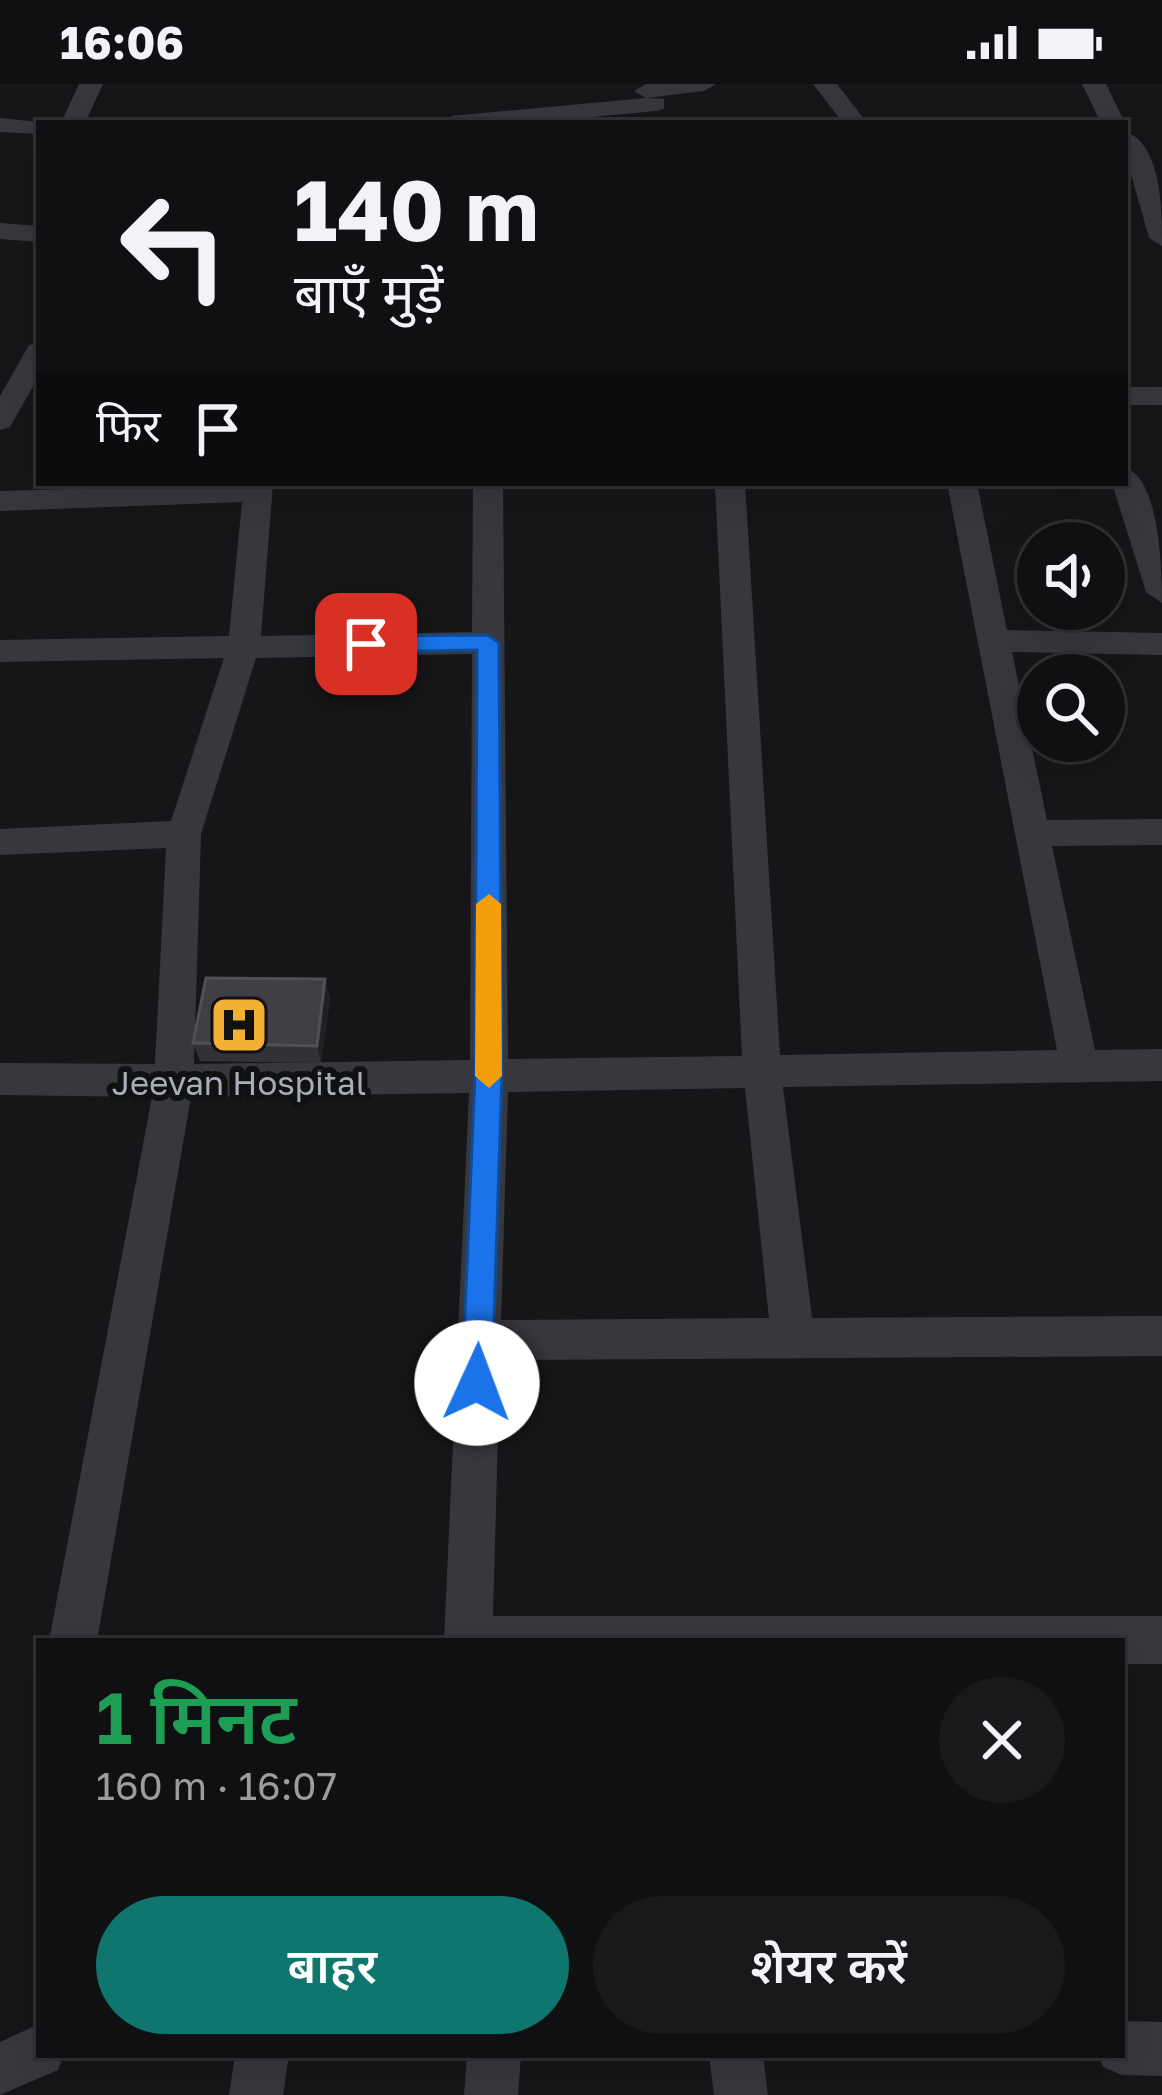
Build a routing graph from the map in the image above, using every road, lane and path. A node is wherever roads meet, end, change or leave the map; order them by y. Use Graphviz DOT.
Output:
graph roads {
  1 [pos="91,84"];
  2 [pos="704,84"];
  3 [pos="825,84"];
  4 [pos="1094,84"];
  5 [pos="653,100"];
  6 [pos="75,120"];
  7 [pos="540,120"];
  8 [pos="853,120"];
  9 [pos="1112,120"];
  10 [pos="0,125"];
  11 [pos="36,127"];
  12 [pos="1138,151"];
  13 [pos="1157,195"];
  14 [pos="36,230"];
  15 [pos="0,231"];
  16 [pos="1162,238"];
  17 [pos="0,350"];
  18 [pos="36,350"];
  19 [pos="36,355"];
  20 [pos="1128,396"];
  21 [pos="1162,396"];
  22 [pos="0,421"];
  23 [pos="488,486"];
  24 [pos="730,486"];
  25 [pos="963,486"];
  26 [pos="1128,486"];
  27 [pos="258,488"];
  28 [pos="0,501"];
  29 [pos="1162,592"];
  30 [pos="994,641"];
  31 [pos="488,643"];
  32 [pos="1162,644"];
  33 [pos="244,645"];
  34 [pos="0,651"];
  35 [pos="1162,832"];
  36 [pos="1032,833"];
  37 [pos="184,834"];
  38 [pos="0,842"];
  39 [pos="1162,1065"];
  40 [pos="1079,1066"];
  41 [pos="763,1070"];
  42 [pos="489,1075"];
  43 [pos="0,1079"];
  44 [pos="174,1081"];
  45 [pos="1162,1336"];
  46 [pos="794,1338"];
  47 [pos="479,1340"];
  48 [pos="74,1638"];
  49 [pos="468,1638"];
  50 [pos="1125,1640"];
  51 [pos="1162,1640"];
  52 [pos="0,2035"];
  53 [pos="36,2038"];
  54 [pos="1125,2048"];
  55 [pos="1162,2049"];
  56 [pos="36,2053"];
  57 [pos="262,2058"];
  58 [pos="494,2058"];
  59 [pos="736,2058"];
  60 [pos="0,2072"];
  61 [pos="256,2095"];
  62 [pos="491,2095"];
  63 [pos="741,2095"];
  1 -- 6 [label="street"];
  2 -- 5 [label="street"];
  3 -- 8 [label="street"];
  4 -- 9 [label="street"];
  5 -- 7 [label="street"];
  10 -- 11 [label="street"];
  12 -- 13 [label="street"];
  13 -- 16 [label="street"];
  14 -- 15 [label="street"];
  17 -- 18 [label="street"];
  19 -- 22 [label="street"];
  20 -- 21 [label="street"];
  23 -- 31 [label="street"];
  24 -- 41 [label="street"];
  25 -- 30 [label="street"];
  26 -- 29 [label="street"];
  27 -- 28 [label="street"];
  27 -- 33 [label="street"];
  30 -- 32 [label="street"];
  30 -- 36 [label="street"];
  31 -- 33 [label="street"];
  31 -- 42 [label="street"];
  33 -- 34 [label="street"];
  33 -- 37 [label="street"];
  35 -- 36 [label="street"];
  36 -- 40 [label="street"];
  37 -- 38 [label="street"];
  37 -- 44 [label="street"];
  39 -- 40 [label="street"];
  40 -- 41 [label="street"];
  41 -- 42 [label="street"];
  41 -- 46 [label="street"];
  42 -- 44 [label="street"];
  42 -- 47 [label="street"];
  43 -- 44 [label="street"];
  44 -- 48 [label="street"];
  45 -- 46 [label="street"];
  46 -- 47 [label="street"];
  47 -- 49 [label="street"];
  50 -- 51 [label="street"];
  52 -- 53 [label="street"];
  54 -- 55 [label="street"];
  56 -- 60 [label="street"];
  57 -- 61 [label="street"];
  58 -- 62 [label="street"];
  59 -- 63 [label="street"];
}
